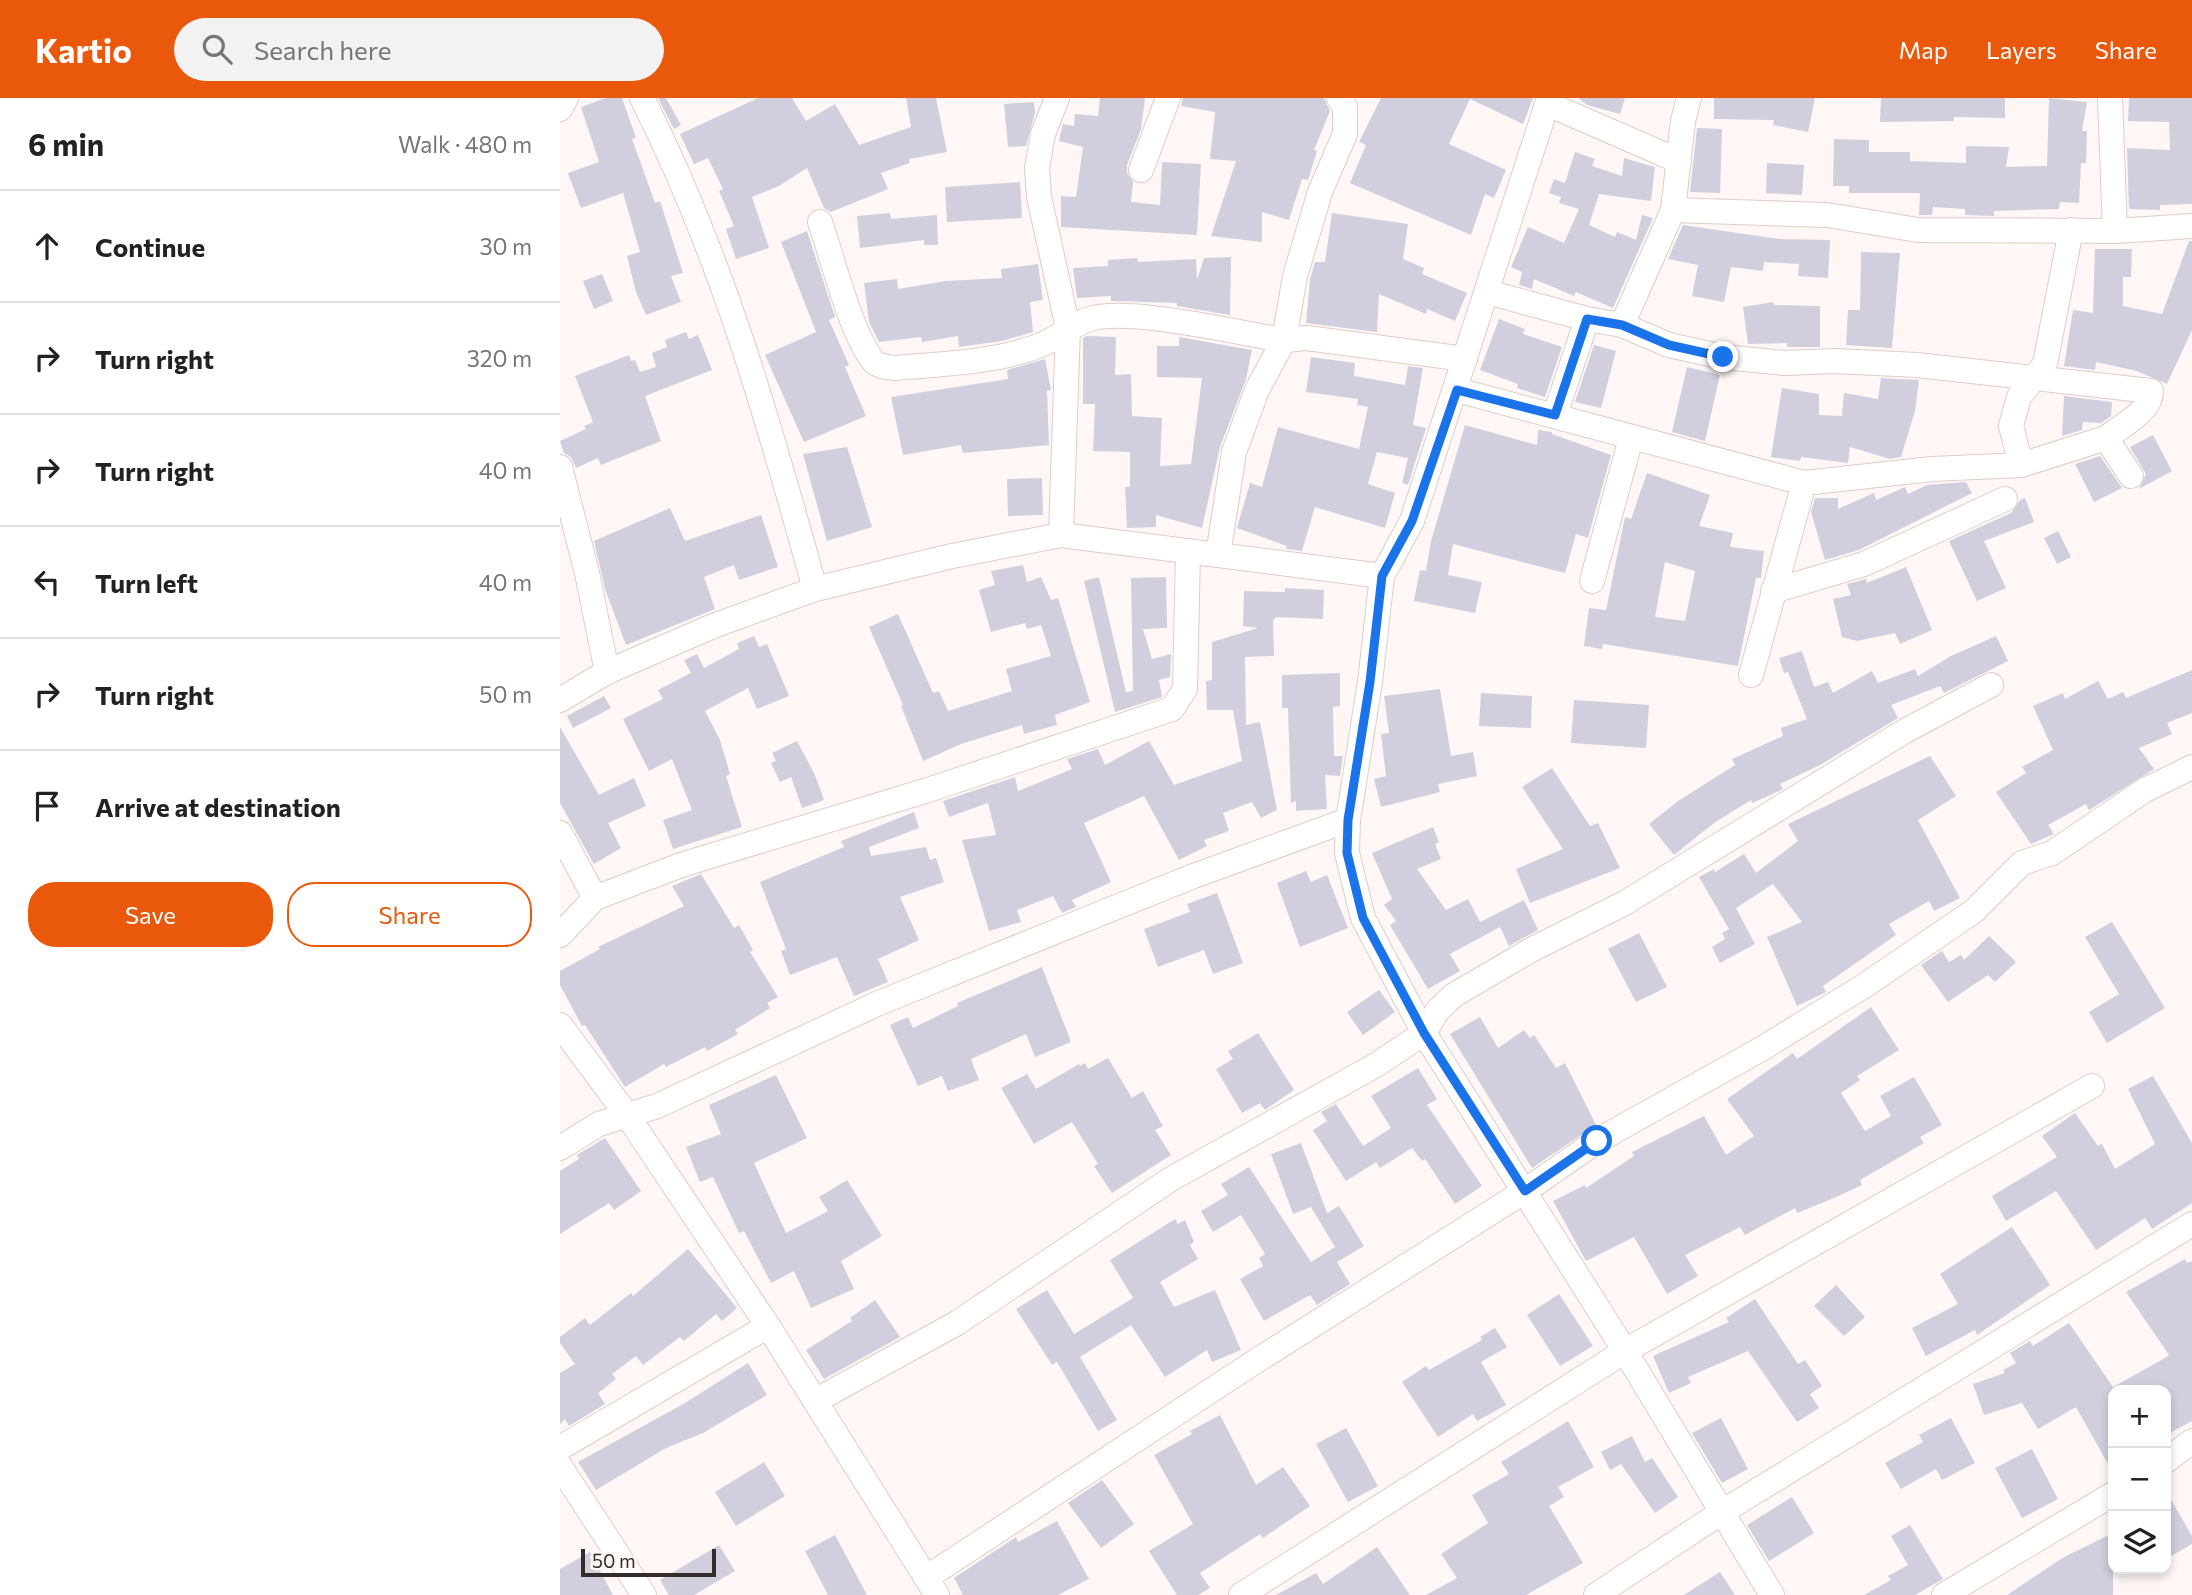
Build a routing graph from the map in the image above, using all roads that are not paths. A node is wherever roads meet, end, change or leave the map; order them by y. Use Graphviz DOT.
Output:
graph roads {
  1 [pos="566,98"];
  2 [pos="642,98"];
  3 [pos="1057,98"];
  4 [pos="1168,98"];
  5 [pos="1339,98"];
  6 [pos="1689,98"];
  7 [pos="2110,98"];
  8 [pos="1548,101"];
  9 [pos="560,109"];
  10 [pos="1679,161"];
  11 [pos="1140,170"];
  12 [pos="1673,210"];
  13 [pos="820,222"];
  14 [pos="2192,226"];
  15 [pos="2071,230"];
  16 [pos="2115,231"];
  17 [pos="1487,292"];
  18 [pos="1587,319"];
  19 [pos="1622,325"];
  20 [pos="1068,328"];
  21 [pos="1284,341"];
  22 [pos="1465,359"];
  23 [pos="2033,375"];
  24 [pos="1457,390"];
  25 [pos="1555,415"];
  26 [pos="1631,438"];
  27 [pos="2106,438"];
  28 [pos="2021,465"];
  29 [pos="560,467"];
  30 [pos="2132,477"];
  31 [pos="1804,483"];
  32 [pos="2005,499"];
  33 [pos="1061,535"];
  34 [pos="1188,551"];
  35 [pos="1218,555"];
  36 [pos="1382,576"];
  37 [pos="1592,581"];
  38 [pos="815,589"];
  39 [pos="1773,591"];
  40 [pos="607,672"];
  41 [pos="1751,675"];
  42 [pos="1991,685"];
  43 [pos="560,700"];
  44 [pos="2192,767"];
  45 [pos="1348,820"];
  46 [pos="560,833"];
  47 [pos="595,898"];
  48 [pos="560,935"];
  49 [pos="560,1025"];
  50 [pos="1424,1033"];
  51 [pos="2092,1086"];
  52 [pos="626,1115"];
  53 [pos="560,1148"];
  54 [pos="1525,1191"];
  55 [pos="2192,1224"];
  56 [pos="768,1326"];
  57 [pos="1625,1351"];
  58 [pos="815,1401"];
  59 [pos="2192,1441"];
  60 [pos="560,1448"];
  61 [pos="2171,1457"];
  62 [pos="560,1466"];
  63 [pos="2108,1497"];
  64 [pos="1722,1513"];
  65 [pos="931,1586"];
  66 [pos="643,1595"];
  67 [pos="1241,1595"];
  68 [pos="1596,1595"];
  69 [pos="1772,1595"];
  70 [pos="1944,1595"];
  1 -- 9 [label="street"];
  2 -- 38 [label="street"];
  3 -- 20 [label="street"];
  4 -- 11 [label="street"];
  5 -- 21 [label="street"];
  6 -- 10 [label="street"];
  7 -- 16 [label="street"];
  8 -- 10 [label="street"];
  8 -- 17 [label="street"];
  10 -- 12 [label="street"];
  12 -- 15 [label="street"];
  12 -- 19 [label="street"];
  13 -- 20 [label="street"];
  14 -- 16 [label="street"];
  15 -- 16 [label="street"];
  15 -- 23 [label="street"];
  17 -- 18 [label="street"];
  17 -- 22 [label="street"];
  18 -- 19 [label="street"];
  18 -- 25 [label="street"];
  19 -- 23 [label="street"];
  20 -- 21 [label="street"];
  20 -- 33 [label="street"];
  21 -- 22 [label="street"];
  21 -- 35 [label="street"];
  22 -- 24 [label="street"];
  23 -- 27 [label="street"];
  23 -- 28 [label="street"];
  24 -- 25 [label="street"];
  24 -- 36 [label="street"];
  25 -- 26 [label="street"];
  26 -- 31 [label="street"];
  26 -- 37 [label="street"];
  27 -- 28 [label="street"];
  27 -- 30 [label="street"];
  28 -- 31 [label="street"];
  29 -- 40 [label="street"];
  31 -- 39 [label="street"];
  32 -- 39 [label="street"];
  33 -- 34 [label="street"];
  33 -- 38 [label="street"];
  34 -- 35 [label="street"];
  34 -- 47 [label="street"];
  35 -- 36 [label="street"];
  36 -- 45 [label="street"];
  38 -- 40 [label="street"];
  39 -- 41 [label="street"];
  40 -- 43 [label="street"];
  42 -- 50 [label="street"];
  44 -- 54 [label="street"];
  45 -- 50 [label="street"];
  45 -- 52 [label="street"];
  46 -- 47 [label="street"];
  47 -- 48 [label="street"];
  49 -- 52 [label="street"];
  50 -- 54 [label="street"];
  50 -- 58 [label="street"];
  51 -- 57 [label="street"];
  52 -- 53 [label="street"];
  52 -- 56 [label="street"];
  54 -- 57 [label="street"];
  54 -- 65 [label="street"];
  55 -- 64 [label="street"];
  56 -- 58 [label="street"];
  56 -- 60 [label="street"];
  57 -- 64 [label="street"];
  57 -- 67 [label="street"];
  58 -- 65 [label="street"];
  59 -- 61 [label="street"];
  62 -- 66 [label="street"];
  63 -- 70 [label="street"];
  64 -- 68 [label="street"];
  64 -- 69 [label="street"];
}
